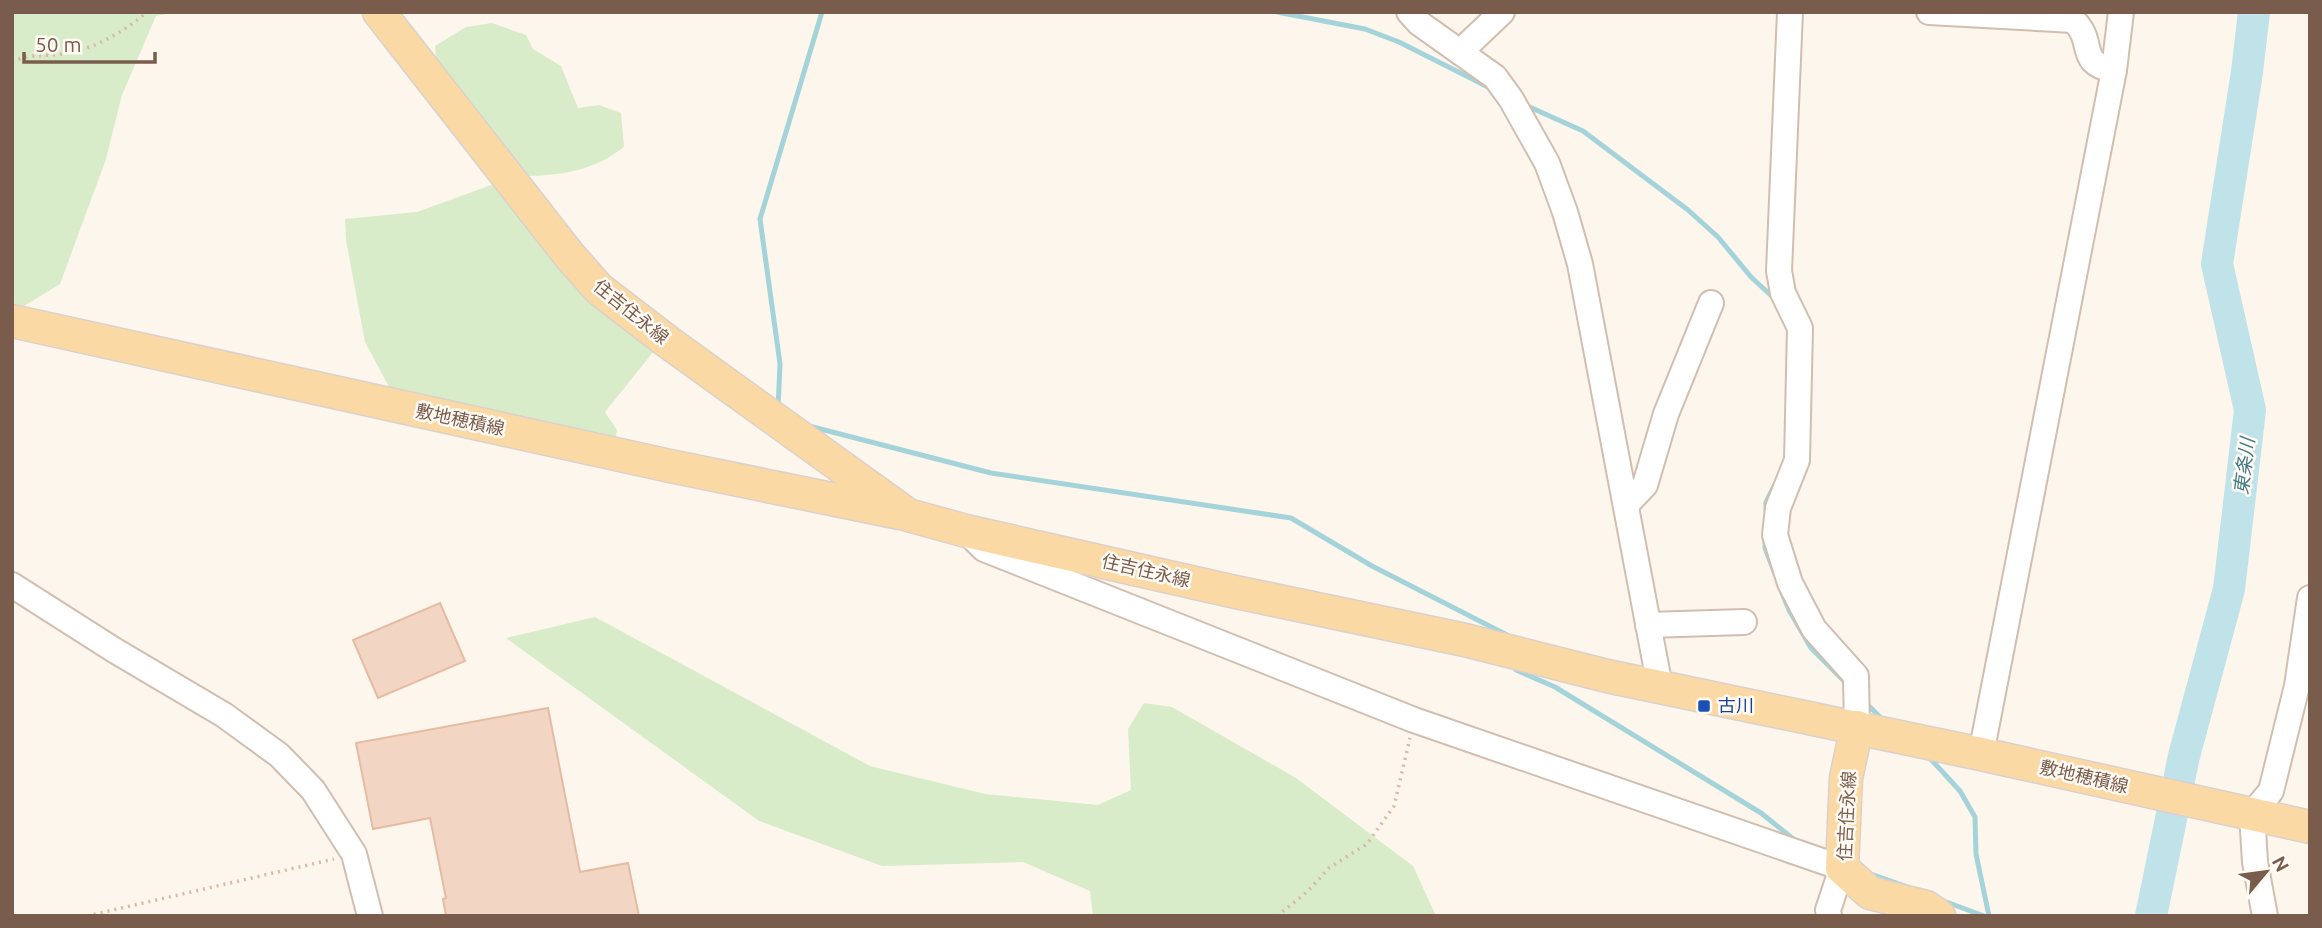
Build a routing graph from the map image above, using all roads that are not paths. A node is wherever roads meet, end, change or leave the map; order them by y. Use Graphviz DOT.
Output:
graph roads {
  1 [pos="379,12"];
  2 [pos="1409,12"];
  3 [pos="1502,12"];
  4 [pos="1790,12"];
  5 [pos="1929,12"];
  6 [pos="2121,12"];
  7 [pos="1460,52"];
  8 [pos="2114,70"];
  9 [pos="1712,303"];
  10 [pos="12,321"];
  11 [pos="44,328"];
  12 [pos="12,338"];
  13 [pos="1626,505"];
  14 [pos="908,515"];
  15 [pos="966,531"];
  16 [pos="12,585"];
  17 [pos="2310,598"];
  18 [pos="1744,622"];
  19 [pos="1648,625"];
  20 [pos="2310,665"];
  21 [pos="2297,686"];
  22 [pos="1660,687"];
  23 [pos="1857,727"];
  24 [pos="1981,754"];
  25 [pos="2252,814"];
  26 [pos="2310,827"];
  27 [pos="1842,869"];
  28 [pos="370,916"];
  29 [pos="1829,916"];
  30 [pos="1939,916"];
  31 [pos="2265,916"];
  1 -- 14 [label="main road, 住吉住永線"];
  2 -- 7 [label="street"];
  3 -- 7 [label="street"];
  4 -- 23 [label="street"];
  5 -- 8 [label="street"];
  6 -- 8 [label="street"];
  7 -- 13 [label="street"];
  8 -- 24 [label="street"];
  9 -- 13 [label="street"];
  10 -- 11 [label="main road, 敷地穂積線"];
  11 -- 12 [label="street"];
  11 -- 14 [label="main road, 敷地穂積線"];
  13 -- 19 [label="street"];
  14 -- 15 [label="main road, 住吉住永線"];
  15 -- 22 [label="main road, 住吉住永線"];
  15 -- 27 [label="street"];
  16 -- 28 [label="street"];
  17 -- 21 [label="street"];
  18 -- 19 [label="street"];
  19 -- 22 [label="street"];
  20 -- 21 [label="street"];
  21 -- 25 [label="street"];
  22 -- 23 [label="main road, 住吉住永線"];
  23 -- 24 [label="main road, 敷地穂積線"];
  23 -- 27 [label="main road, 住吉住永線"];
  24 -- 25 [label="main road, 敷地穂積線"];
  25 -- 26 [label="main road, 敷地穂積線"];
  25 -- 31 [label="street"];
  27 -- 29 [label="street"];
  27 -- 30 [label="main road, 住吉住永線"];
}
